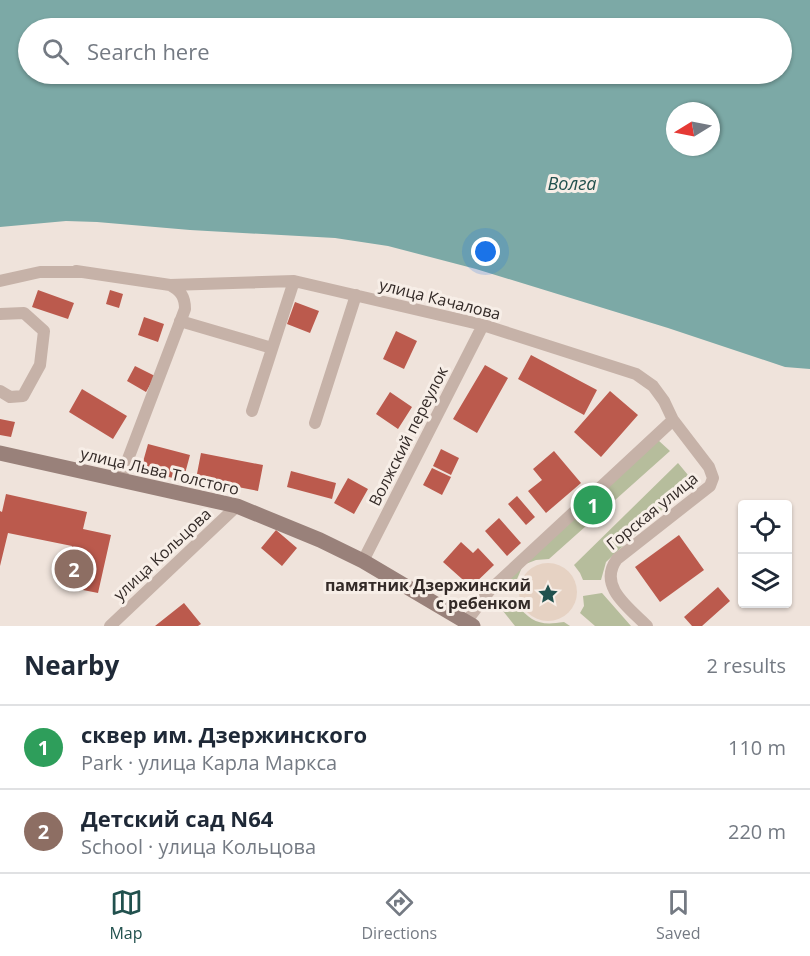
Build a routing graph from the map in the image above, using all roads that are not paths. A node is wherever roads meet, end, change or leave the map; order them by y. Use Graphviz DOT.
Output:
graph roads {
  1 [pos="0,281"];
  2 [pos="294,281"];
  3 [pos="170,285"];
  4 [pos="356,295"];
  5 [pos="0,314"];
  6 [pos="180,321"];
  7 [pos="483,325"];
  8 [pos="272,348"];
  9 [pos="0,391"];
  10 [pos="252,411"];
  11 [pos="674,420"];
  12 [pos="315,423"];
  13 [pos="0,453"];
  14 [pos="120,480"];
  15 [pos="237,506"];
  16 [pos="363,561"];
  17 [pos="467,625"];
  18 [pos="110,626"];
  19 [pos="647,626"];
  1 -- 3 [label="street, улица Качалова"];
  2 -- 3 [label="street, улица Качалова"];
  2 -- 4 [label="street, улица Качалова"];
  2 -- 8 [label="street"];
  3 -- 6 [label="street"];
  4 -- 7 [label="street, улица Качалова"];
  4 -- 12 [label="street"];
  5 -- 9 [label="street"];
  6 -- 8 [label="street"];
  6 -- 14 [label="street"];
  7 -- 11 [label="street, улица Качалова"];
  7 -- 16 [label="street, Волжский переулок"];
  8 -- 10 [label="street"];
  11 -- 17 [label="street"];
  11 -- 19 [label="street, Горская улица"];
  13 -- 14 [label="main road, улица Льва Толстого"];
  14 -- 15 [label="main road, улица Льва Толстого"];
  15 -- 16 [label="main road, улица Льва Толстого"];
  15 -- 18 [label="street, улица Кольцова"];
  16 -- 17 [label="main road, улица Льва Толстого"];
}
